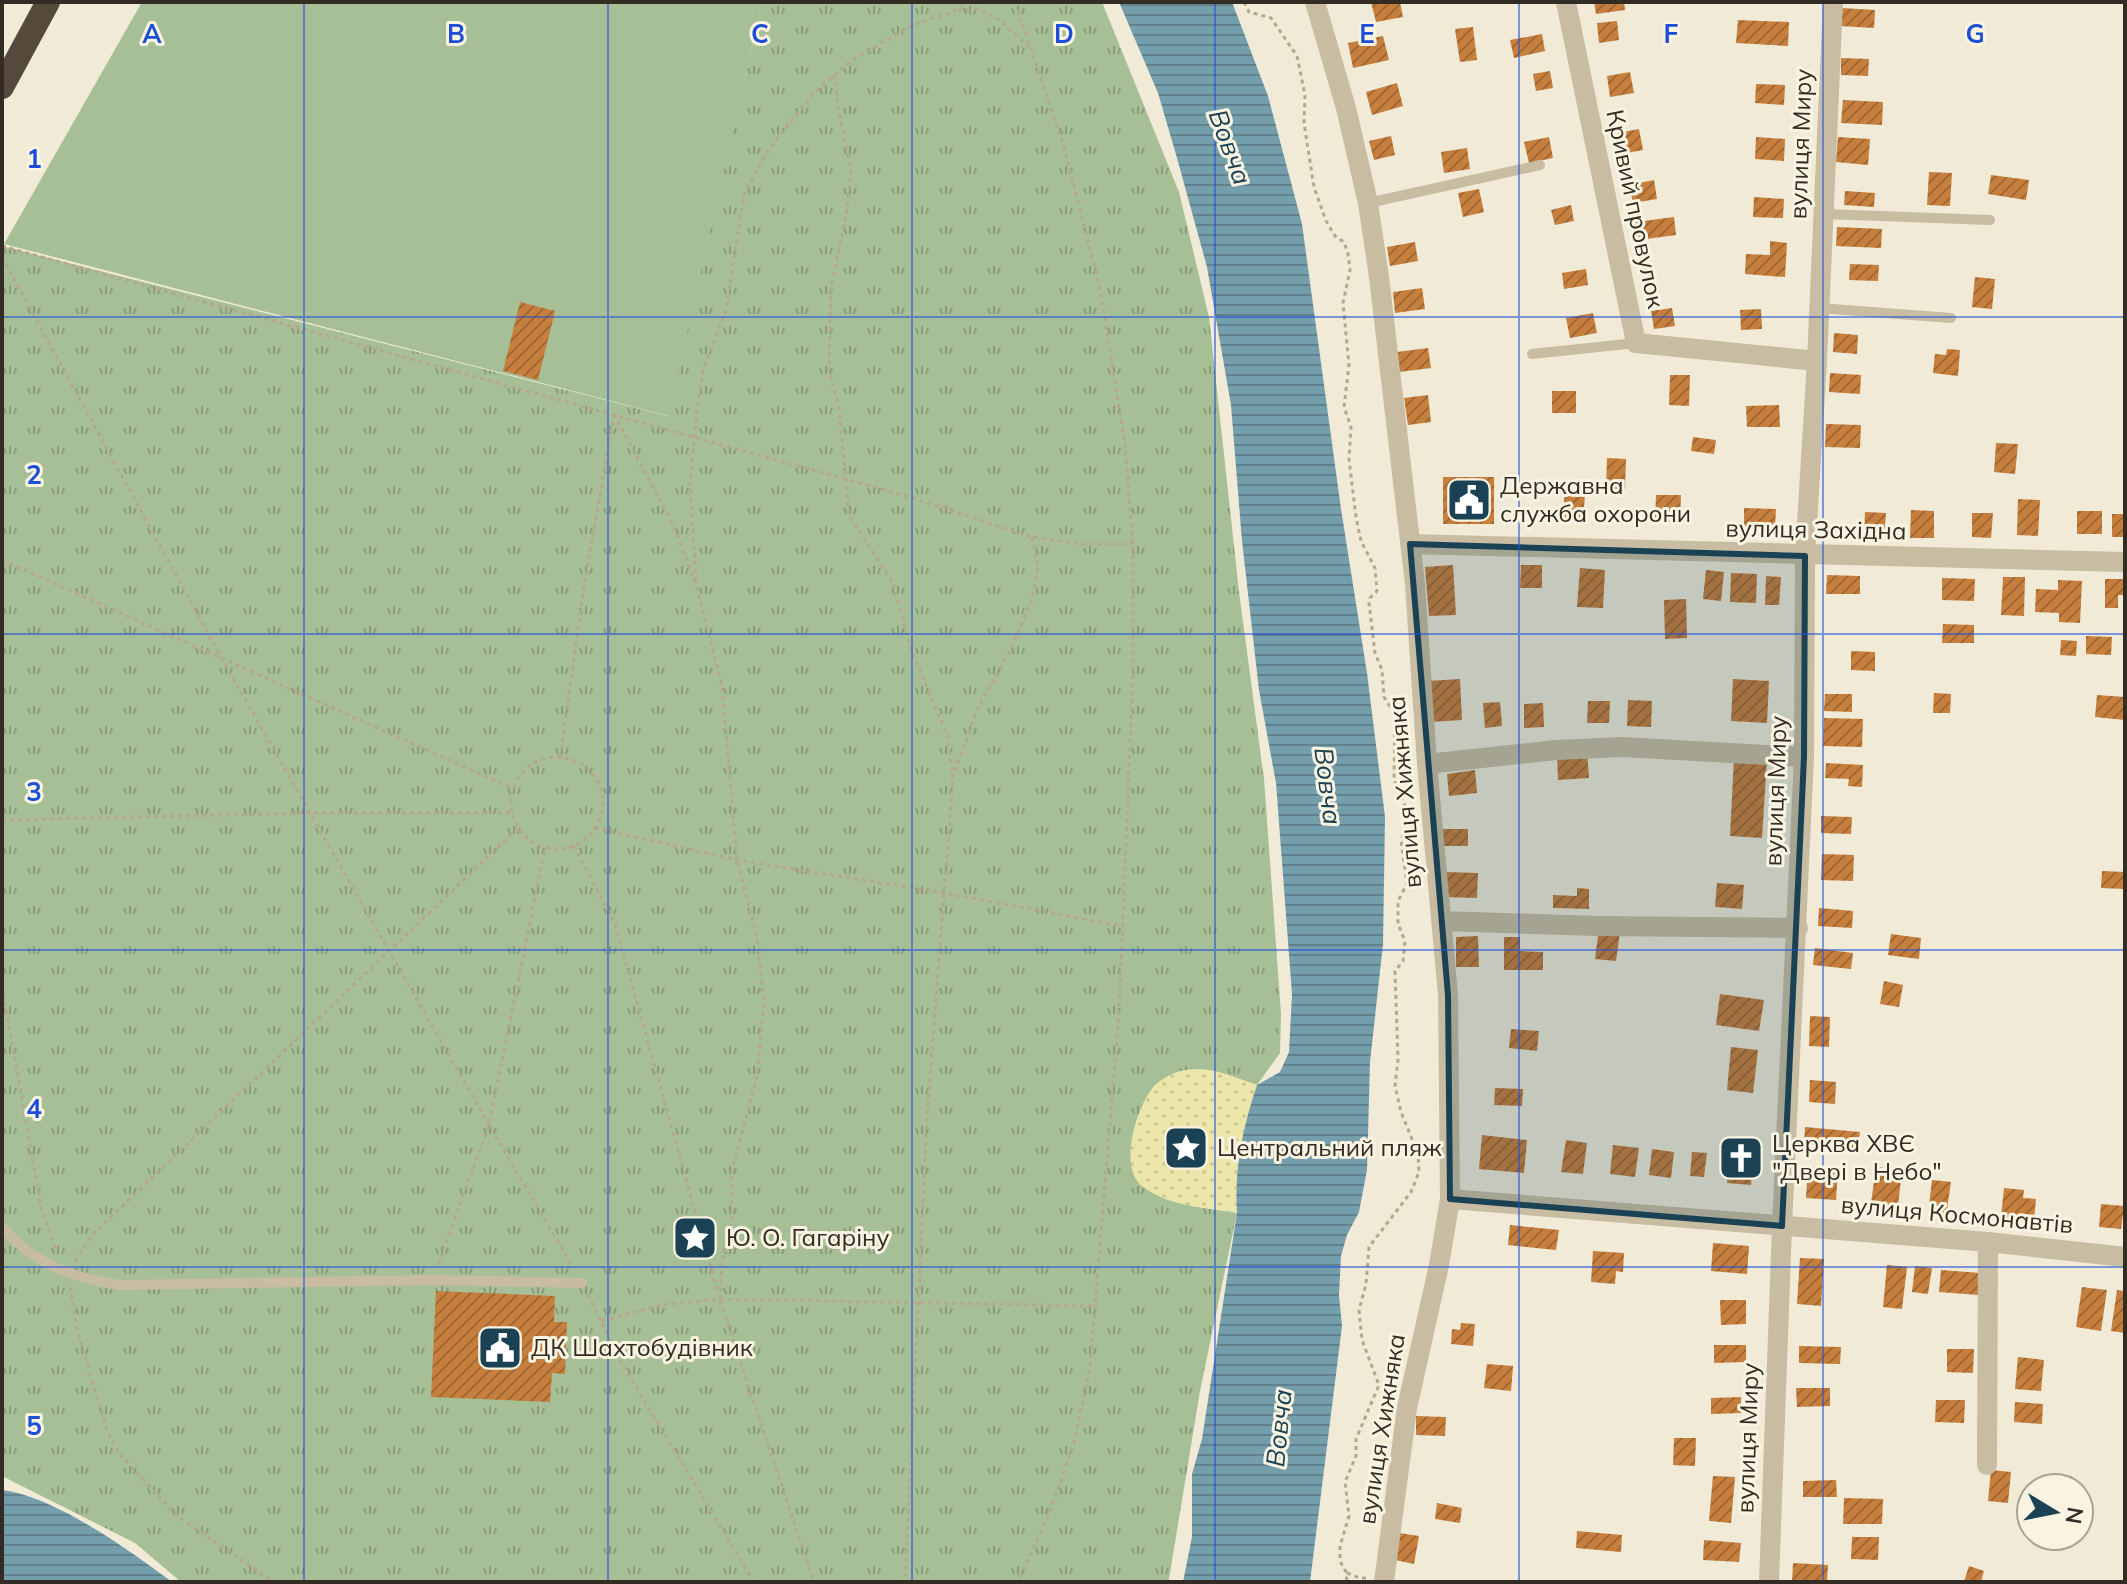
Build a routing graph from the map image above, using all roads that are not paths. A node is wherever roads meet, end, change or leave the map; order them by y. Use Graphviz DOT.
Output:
graph roads {
  1 [pos="48,2"];
  2 [pos="1315,2"];
  3 [pos="1566,2"];
  4 [pos="1833,2"];
  5 [pos="2,87"];
  6 [pos="1540,165"];
  7 [pos="1368,203"];
  8 [pos="1824,214"];
  9 [pos="1990,220"];
  10 [pos="1819,308"];
  11 [pos="1951,318"];
  12 [pos="1636,343"];
  13 [pos="1532,354"];
  14 [pos="1817,361"];
  15 [pos="1410,544"];
  16 [pos="1805,556"];
  17 [pos="2125,562"];
  18 [pos="1804,757"];
  19 [pos="1427,764"];
  20 [pos="1442,921"];
  21 [pos="1798,928"];
  22 [pos="1450,1199"];
  23 [pos="1782,1226"];
  24 [pos="2,1227"];
  25 [pos="1988,1242"];
  26 [pos="2125,1257"];
  27 [pos="582,1283"];
  28 [pos="1987,1465"];
  29 [pos="1384,1582"];
  30 [pos="1769,1582"];
  1 -- 5 [label="highway"];
  2 -- 7 [label="street, вулиця Хижняка"];
  3 -- 12 [label="street, Кривий провулок"];
  4 -- 8 [label="street, вулиця Миру"];
  6 -- 7 [label="lane"];
  7 -- 15 [label="street, вулиця Хижняка"];
  8 -- 9 [label="lane"];
  8 -- 10 [label="street, вулиця Миру"];
  10 -- 11 [label="lane"];
  10 -- 14 [label="street, вулиця Миру"];
  12 -- 13 [label="lane"];
  12 -- 14 [label="street, Кривий провулок"];
  14 -- 16 [label="street, вулиця Миру"];
  15 -- 16 [label="street, вулиця Західна"];
  15 -- 19 [label="street, вулиця Хижняка"];
  16 -- 17 [label="street, вулиця Західна"];
  16 -- 18 [label="street, вулиця Миру"];
  18 -- 19 [label="street"];
  18 -- 21 [label="street, вулиця Миру"];
  19 -- 20 [label="street, вулиця Хижняка"];
  20 -- 21 [label="street"];
  20 -- 22 [label="street, вулиця Хижняка"];
  21 -- 23 [label="street, вулиця Миру"];
  22 -- 23 [label="street, вулиця Космонавтів"];
  22 -- 29 [label="street, вулиця Хижняка"];
  23 -- 25 [label="street, вулиця Космонавтів"];
  23 -- 30 [label="street, вулиця Миру"];
  24 -- 27 [label="lane"];
  25 -- 26 [label="street, вулиця Космонавтів"];
  25 -- 28 [label="street"];
}
